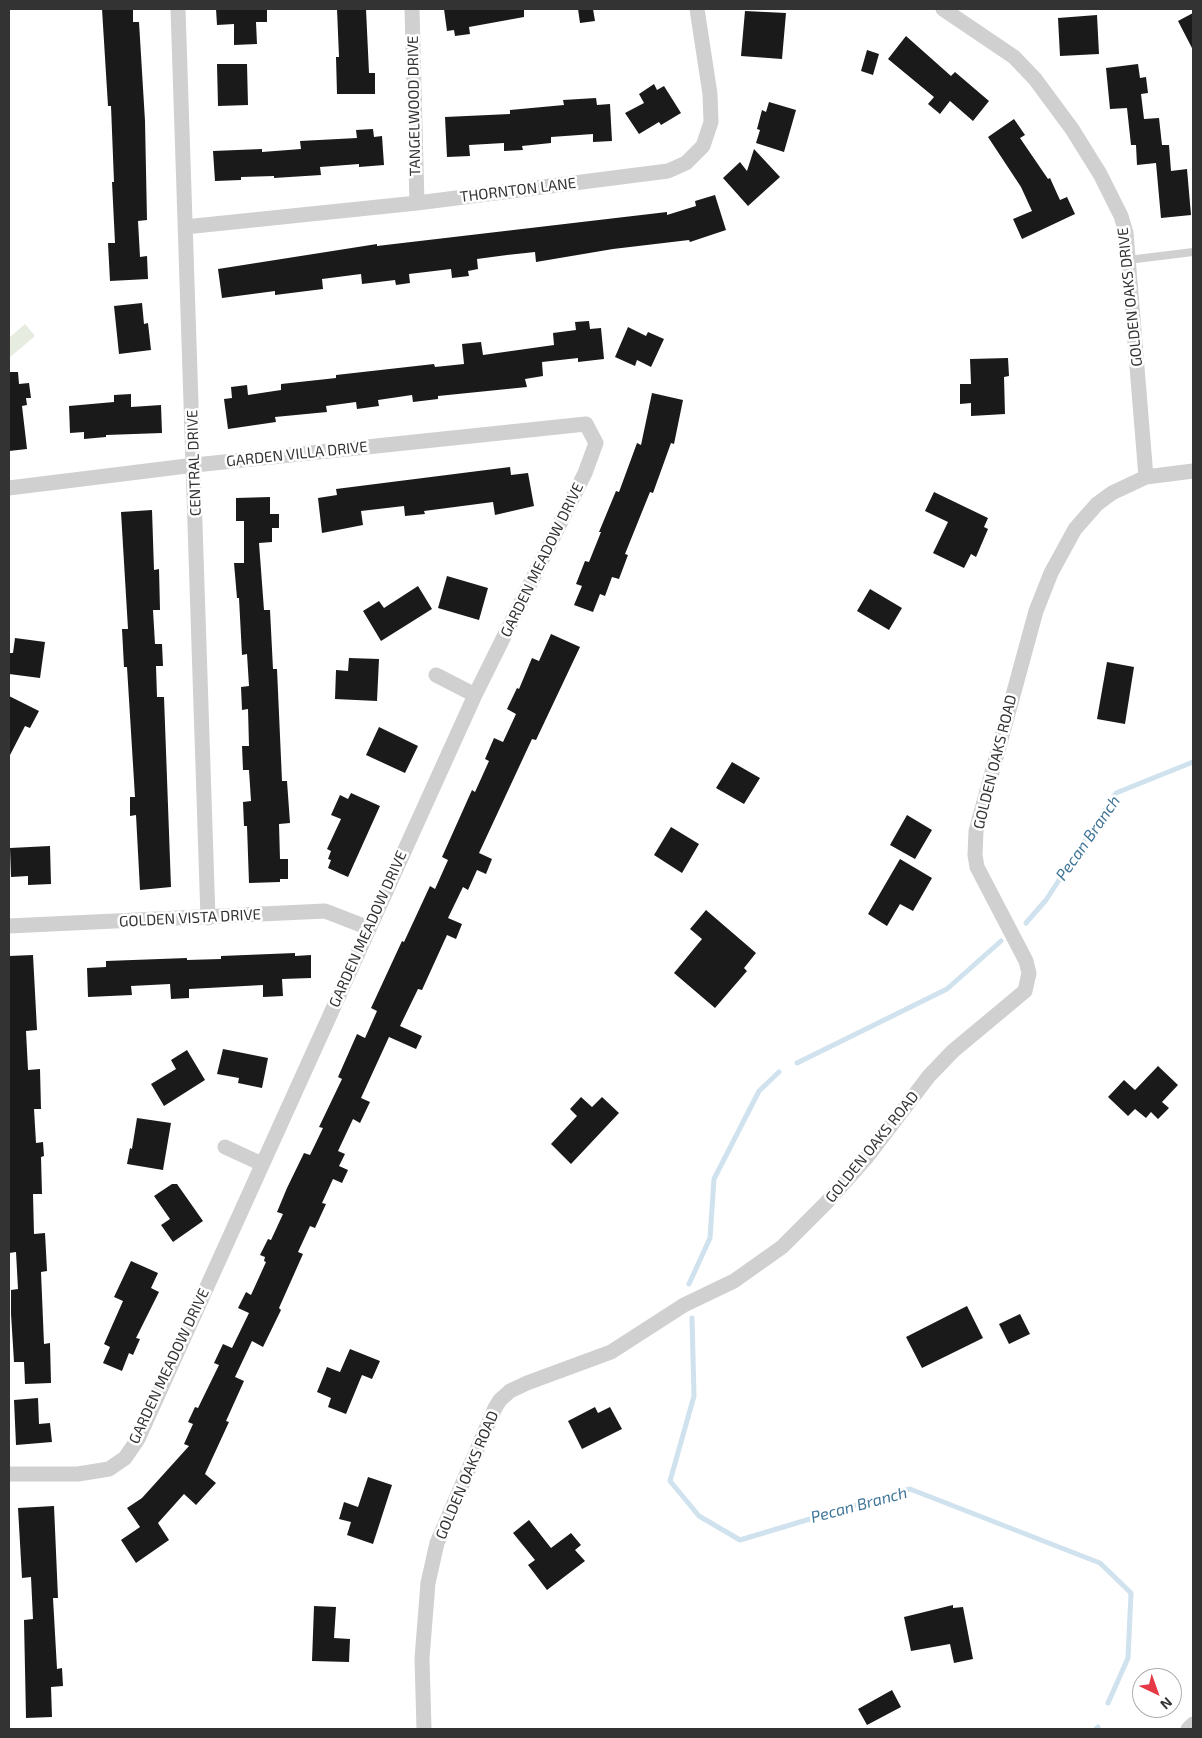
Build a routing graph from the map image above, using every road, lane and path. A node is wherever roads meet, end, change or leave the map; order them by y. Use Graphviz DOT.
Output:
graph roads {
  1 [pos="178,9"];
  2 [pos="412,9"];
  3 [pos="696,9"];
  4 [pos="943,9"];
  5 [pos="417,203"];
  6 [pos="185,227"];
  7 [pos="1193,252"];
  8 [pos="1128,260"];
  9 [pos="586,424"];
  10 [pos="195,465"];
  11 [pos="1193,471"];
  12 [pos="1146,477"];
  13 [pos="9,488"];
  14 [pos="436,676"];
  15 [pos="475,695"];
  16 [pos="208,918"];
  17 [pos="9,926"];
  18 [pos="368,928"];
  19 [pos="224,1147"];
  20 [pos="262,1164"];
  21 [pos="9,1474"];
  22 [pos="1193,1724"];
  23 [pos="424,1729"];
  24 [pos="1188,1729"];
  1 -- 6 [label="street, CENTRAL DRIVE"];
  2 -- 5 [label="street, TANGELWOOD DRIVE"];
  3 -- 5 [label="street, THORNTON LANE"];
  4 -- 8 [label="street, GOLDEN OAKS DRIVE"];
  5 -- 6 [label="street, THORNTON LANE"];
  6 -- 10 [label="street, CENTRAL DRIVE"];
  7 -- 8 [label="lane"];
  8 -- 12 [label="street, GOLDEN OAKS DRIVE"];
  9 -- 10 [label="street, GARDEN VILLA DRIVE"];
  9 -- 15 [label="street, GARDEN MEADOW DRIVE"];
  10 -- 13 [label="street, GARDEN VILLA DRIVE"];
  10 -- 16 [label="street, CENTRAL DRIVE"];
  11 -- 12 [label="street, GOLDEN OAKS ROAD"];
  12 -- 23 [label="street, GOLDEN OAKS ROAD"];
  14 -- 15 [label="street"];
  15 -- 18 [label="street, GARDEN MEADOW DRIVE"];
  16 -- 17 [label="street, GOLDEN VISTA DRIVE"];
  16 -- 18 [label="street, GOLDEN VISTA DRIVE"];
  18 -- 20 [label="street, GARDEN MEADOW DRIVE"];
  19 -- 20 [label="street"];
  20 -- 21 [label="street, GARDEN MEADOW DRIVE"];
  22 -- 24 [label="street"];
}
